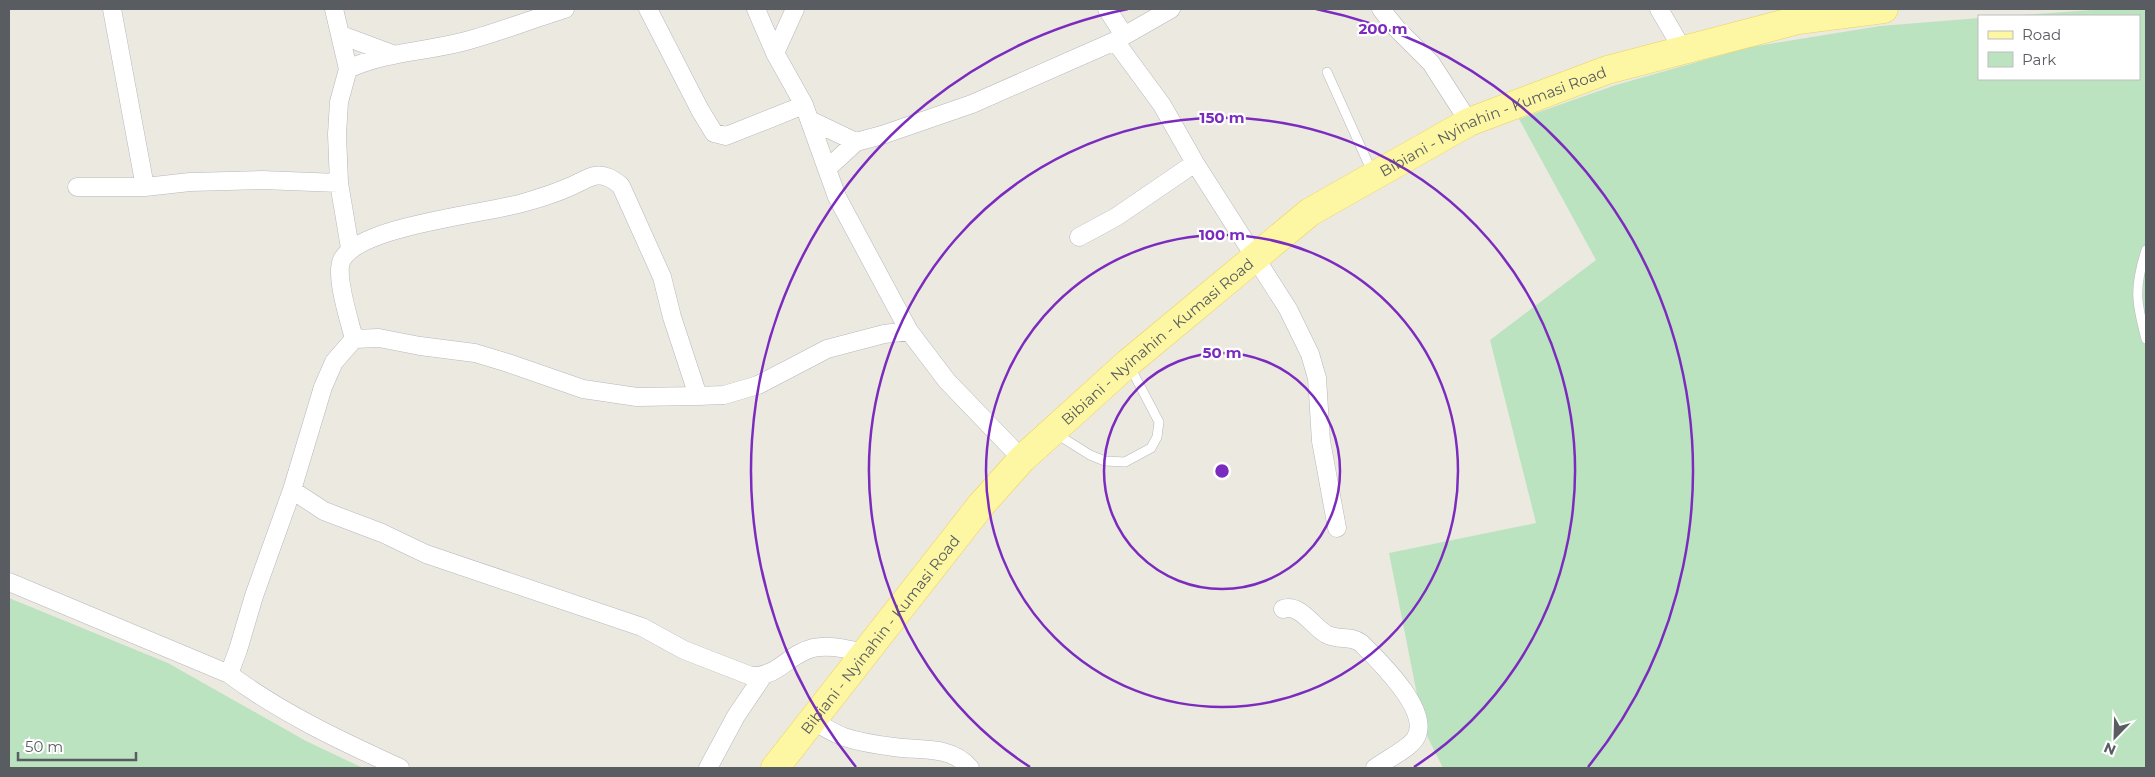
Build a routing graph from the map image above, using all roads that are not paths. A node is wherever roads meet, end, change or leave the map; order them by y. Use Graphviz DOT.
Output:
graph roads {
  1 [pos="112,9"];
  2 [pos="334,9"];
  3 [pos="565,9"];
  4 [pos="648,9"];
  5 [pos="756,9"];
  6 [pos="795,9"];
  7 [pos="1107,9"];
  8 [pos="1171,9"];
  9 [pos="1381,9"];
  10 [pos="1658,9"];
  11 [pos="1884,9"];
  12 [pos="1842,11"];
  13 [pos="341,35"];
  14 [pos="1120,38"];
  15 [pos="1682,50"];
  16 [pos="775,53"];
  17 [pos="392,54"];
  18 [pos="348,69"];
  19 [pos="1327,72"];
  20 [pos="807,112"];
  21 [pos="1469,122"];
  22 [pos="856,142"];
  23 [pos="1195,163"];
  24 [pos="828,168"];
  25 [pos="1373,175"];
  26 [pos="339,183"];
  27 [pos="77,187"];
  28 [pos="145,187"];
  29 [pos="1079,237"];
  30 [pos="350,248"];
  31 [pos="2146,250"];
  32 [pos="1256,256"];
  33 [pos="909,331"];
  34 [pos="354,339"];
  35 [pos="2146,339"];
  36 [pos="1128,363"];
  37 [pos="698,396"];
  38 [pos="1051,431"];
  39 [pos="1022,459"];
  40 [pos="292,490"];
  41 [pos="1337,528"];
  42 [pos="9,582"];
  43 [pos="1283,609"];
  44 [pos="866,653"];
  45 [pos="229,674"];
  46 [pos="762,676"];
  47 [pos="813,721"];
  48 [pos="400,768"];
  49 [pos="708,768"];
  50 [pos="775,768"];
  51 [pos="970,768"];
  52 [pos="1376,768"];
  1 -- 28 [label="street"];
  2 -- 13 [label="street"];
  3 -- 17 [label="street"];
  4 -- 20 [label="street"];
  5 -- 16 [label="street"];
  6 -- 16 [label="street"];
  7 -- 14 [label="street"];
  8 -- 14 [label="street"];
  9 -- 21 [label="street"];
  10 -- 15 [label="street"];
  11 -- 12 [label="main road, Bibiani - Nyinahin - Kumasi Road"];
  12 -- 15 [label="main road, Bibiani - Nyinahin - Kumasi Road"];
  13 -- 17 [label="street"];
  13 -- 18 [label="street"];
  14 -- 22 [label="street"];
  14 -- 23 [label="street"];
  15 -- 21 [label="main road, Bibiani - Nyinahin - Kumasi Road"];
  16 -- 20 [label="street"];
  17 -- 18 [label="street"];
  18 -- 26 [label="street"];
  19 -- 25 [label="lane"];
  20 -- 22 [label="street"];
  20 -- 24 [label="street"];
  21 -- 25 [label="main road, Bibiani - Nyinahin - Kumasi Road"];
  22 -- 24 [label="street"];
  23 -- 29 [label="street"];
  23 -- 32 [label="street"];
  24 -- 33 [label="street"];
  25 -- 32 [label="main road, Bibiani - Nyinahin - Kumasi Road"];
  26 -- 28 [label="street"];
  26 -- 30 [label="street"];
  27 -- 28 [label="street"];
  30 -- 34 [label="street"];
  30 -- 37 [label="street"];
  31 -- 35 [label="lane"];
  32 -- 36 [label="main road, Bibiani - Nyinahin - Kumasi Road"];
  32 -- 41 [label="street"];
  33 -- 37 [label="street"];
  33 -- 39 [label="street"];
  34 -- 37 [label="street"];
  34 -- 40 [label="street"];
  36 -- 38 [label="main road, Bibiani - Nyinahin - Kumasi Road"];
  36 -- 38 [label="lane"];
  38 -- 39 [label="main road, Bibiani - Nyinahin - Kumasi Road"];
  39 -- 44 [label="main road, Bibiani - Nyinahin - Kumasi Road"];
  40 -- 45 [label="street"];
  40 -- 46 [label="street"];
  42 -- 45 [label="street"];
  43 -- 52 [label="street"];
  44 -- 46 [label="street"];
  44 -- 47 [label="main road, Bibiani - Nyinahin - Kumasi Road"];
  45 -- 48 [label="street"];
  46 -- 49 [label="street"];
  47 -- 50 [label="main road, Bibiani - Nyinahin - Kumasi Road"];
  47 -- 51 [label="street"];
}
